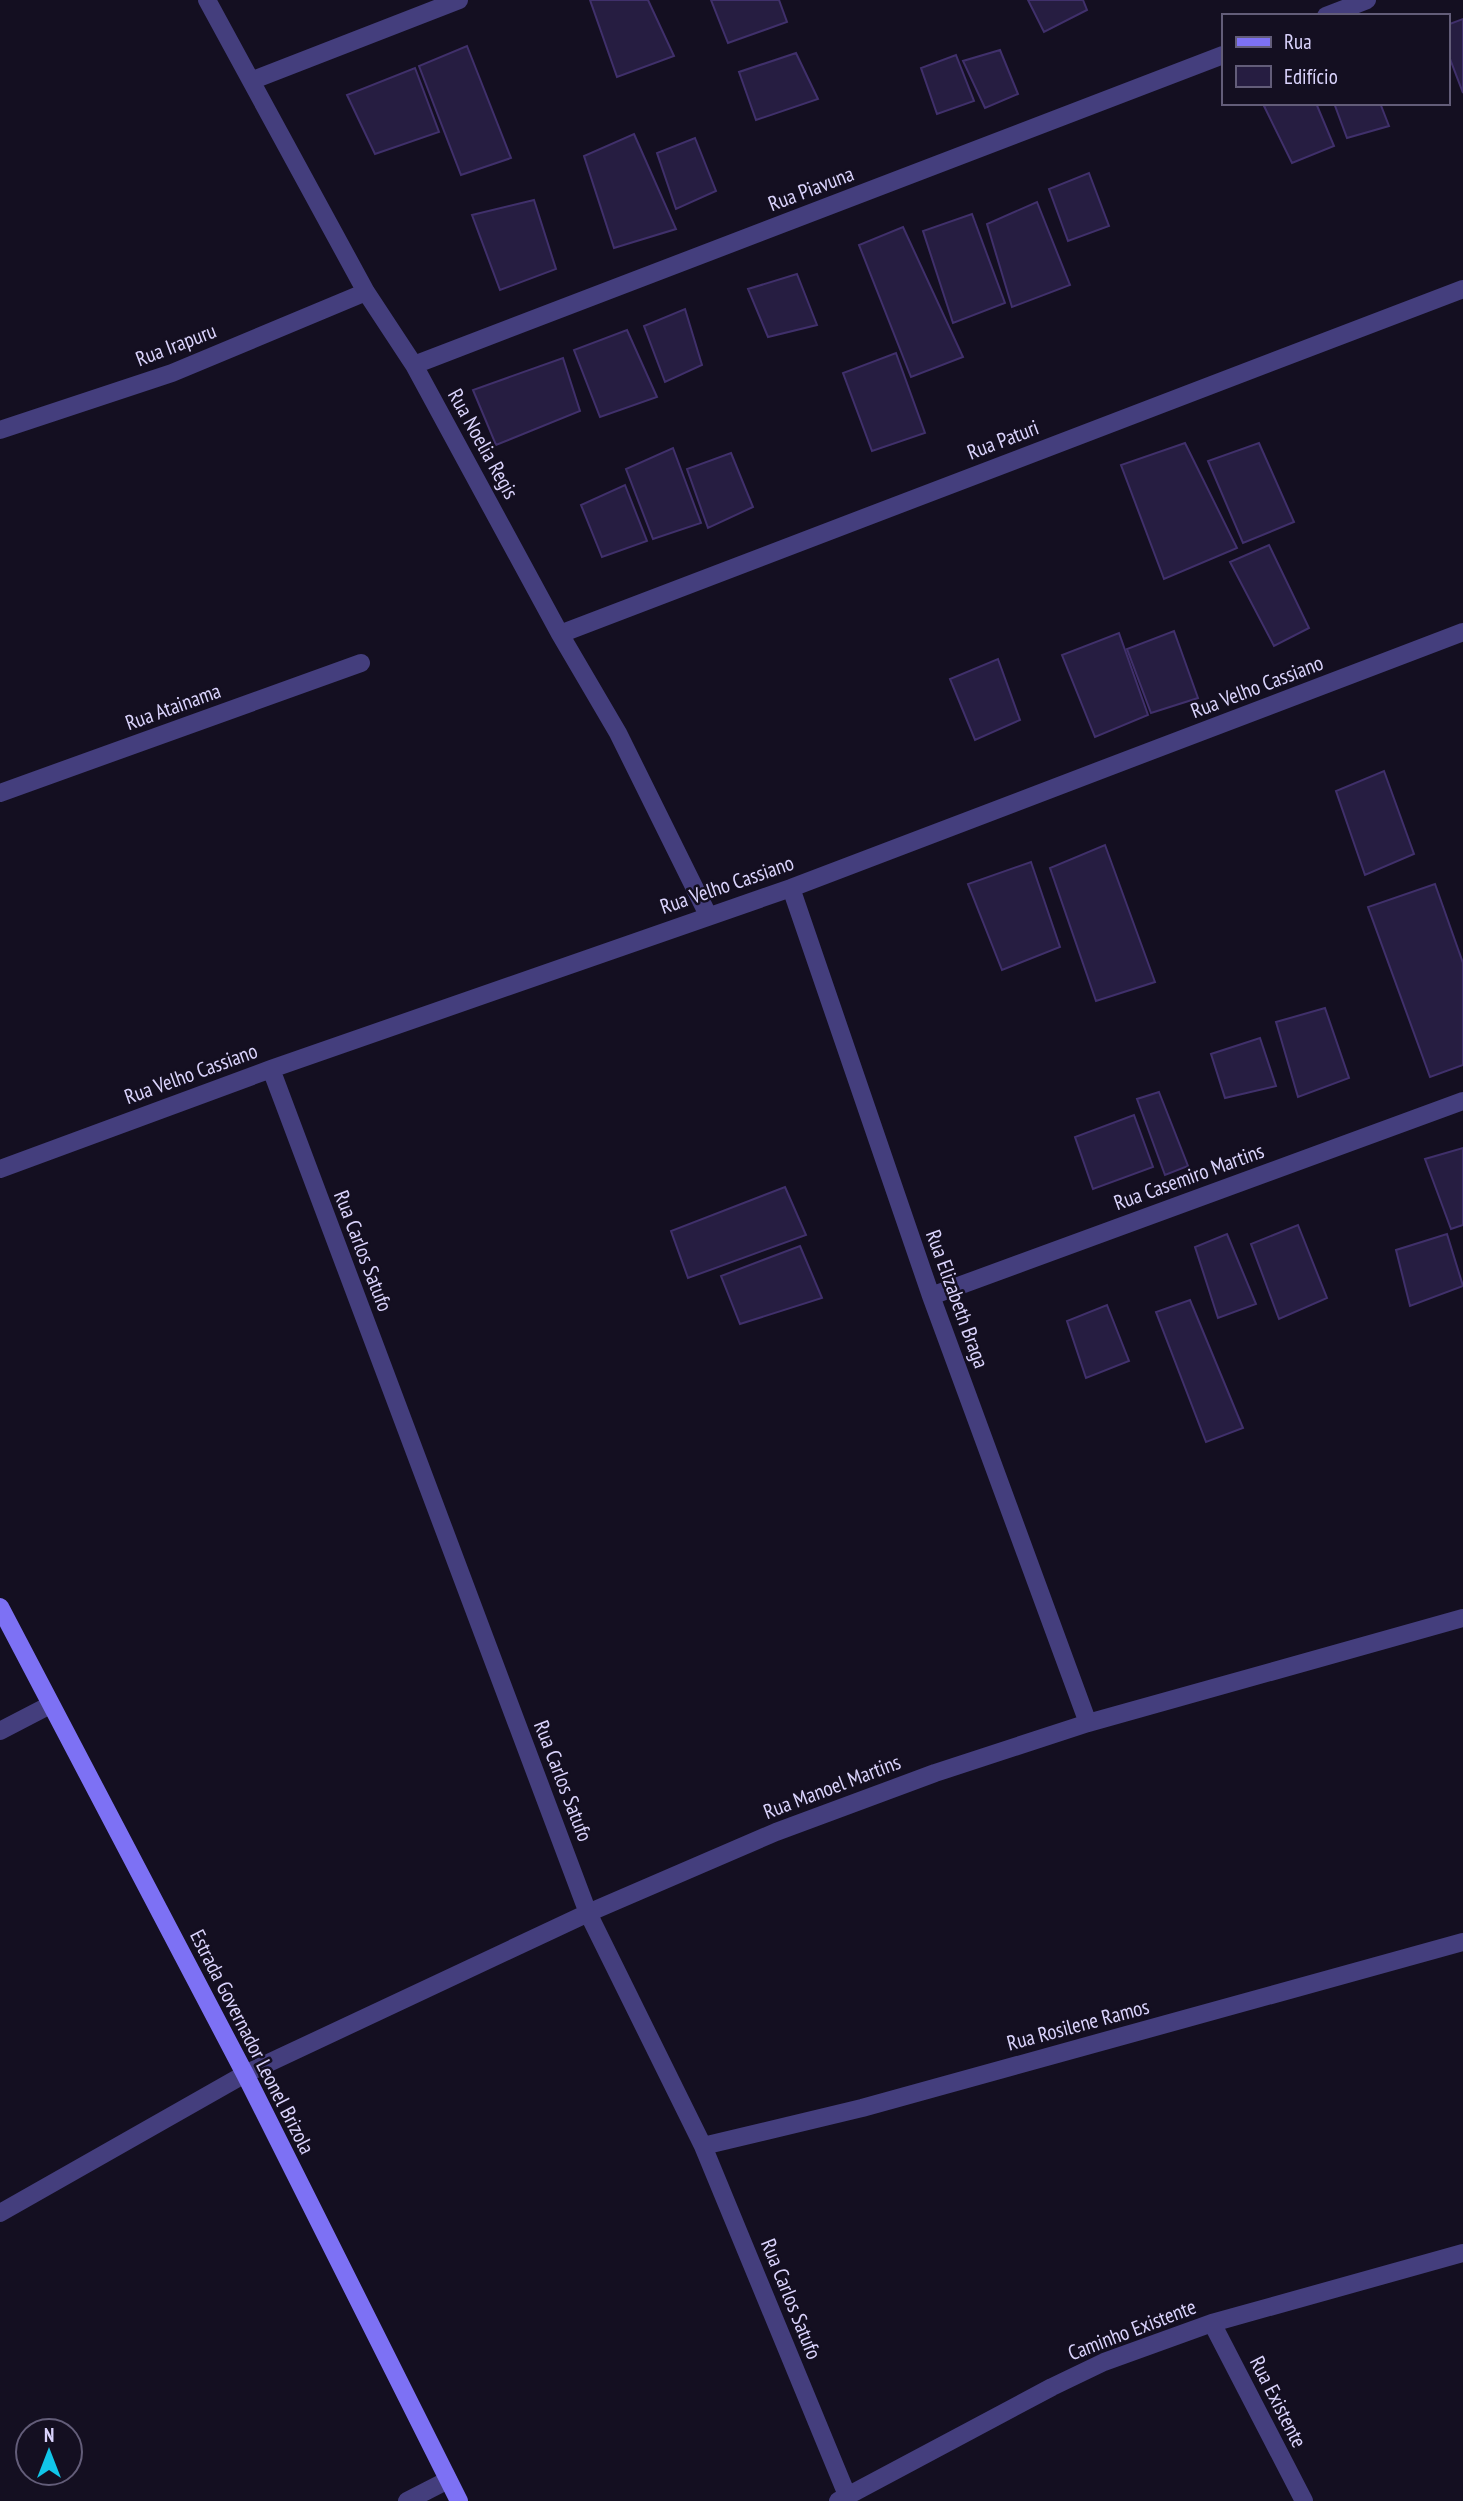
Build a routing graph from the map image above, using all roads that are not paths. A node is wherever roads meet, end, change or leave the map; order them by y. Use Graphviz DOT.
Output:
graph roads {
  1 [pos="207,0"];
  2 [pos="459,0"];
  3 [pos="1367,0"];
  4 [pos="1331,14"];
  5 [pos="1222,55"];
  6 [pos="253,80"];
  7 [pos="1463,289"];
  8 [pos="366,292"];
  9 [pos="414,365"];
  10 [pos="0,430"];
  11 [pos="1463,632"];
  12 [pos="560,634"];
  13 [pos="361,663"];
  14 [pos="0,793"];
  15 [pos="791,888"];
  16 [pos="708,915"];
  17 [pos="271,1069"];
  18 [pos="1463,1101"];
  19 [pos="0,1169"];
  20 [pos="931,1296"];
  21 [pos="0,1607"];
  22 [pos="1463,1618"];
  23 [pos="50,1705"];
  24 [pos="1088,1723"];
  25 [pos="0,1731"];
  26 [pos="589,1913"];
  27 [pos="1463,1942"];
  28 [pos="245,2074"];
  29 [pos="703,2146"];
  30 [pos="0,2213"];
  31 [pos="1463,2253"];
  32 [pos="1213,2323"];
  33 [pos="448,2480"];
  34 [pos="842,2498"];
  35 [pos="407,2501"];
  36 [pos="459,2501"];
  37 [pos="1304,2501"];
  1 -- 6 [label="street, Rua Noelia Regis"];
  2 -- 6 [label="street"];
  3 -- 4 [label="street"];
  5 -- 9 [label="street, Rua Piavuna"];
  6 -- 8 [label="street, Rua Noelia Regis"];
  7 -- 12 [label="street, Rua Paturi"];
  8 -- 9 [label="street, Rua Noelia Regis"];
  8 -- 10 [label="street, Rua Irapuru"];
  9 -- 12 [label="street, Rua Noelia Regis"];
  11 -- 15 [label="street, Rua Velho Cassiano"];
  12 -- 16 [label="street, Rua Noelia Regis"];
  13 -- 14 [label="street, Rua Atainama"];
  15 -- 16 [label="street, Rua Velho Cassiano"];
  15 -- 20 [label="street, Rua Elizabeth Braga"];
  16 -- 17 [label="street, Rua Velho Cassiano"];
  17 -- 19 [label="street, Rua Velho Cassiano"];
  17 -- 26 [label="street, Rua Carlos Satufo"];
  18 -- 20 [label="street, Rua Casemiro Martins"];
  20 -- 24 [label="street, Rua Elizabeth Braga"];
  21 -- 23 [label="main road, Estrada Governador Leonel Brizola"];
  22 -- 24 [label="street, Rua Manoel Martins"];
  23 -- 25 [label="street"];
  23 -- 28 [label="main road, Estrada Governador Leonel Brizola"];
  24 -- 26 [label="street, Rua Manoel Martins"];
  26 -- 28 [label="street, Rua Manoel Martins"];
  26 -- 29 [label="street, Rua Carlos Satufo"];
  27 -- 29 [label="street, Rua Rosilene Ramos"];
  28 -- 30 [label="street, Rua Manoel Martins"];
  28 -- 33 [label="main road, Estrada Governador Leonel Brizola"];
  29 -- 34 [label="street, Rua Carlos Satufo"];
  31 -- 32 [label="street, Caminho Existente"];
  32 -- 34 [label="street, Caminho Existente"];
  32 -- 37 [label="street, Rua Existente"];
  33 -- 35 [label="street"];
  33 -- 36 [label="main road, Estrada Governador Leonel Brizola"];
}
